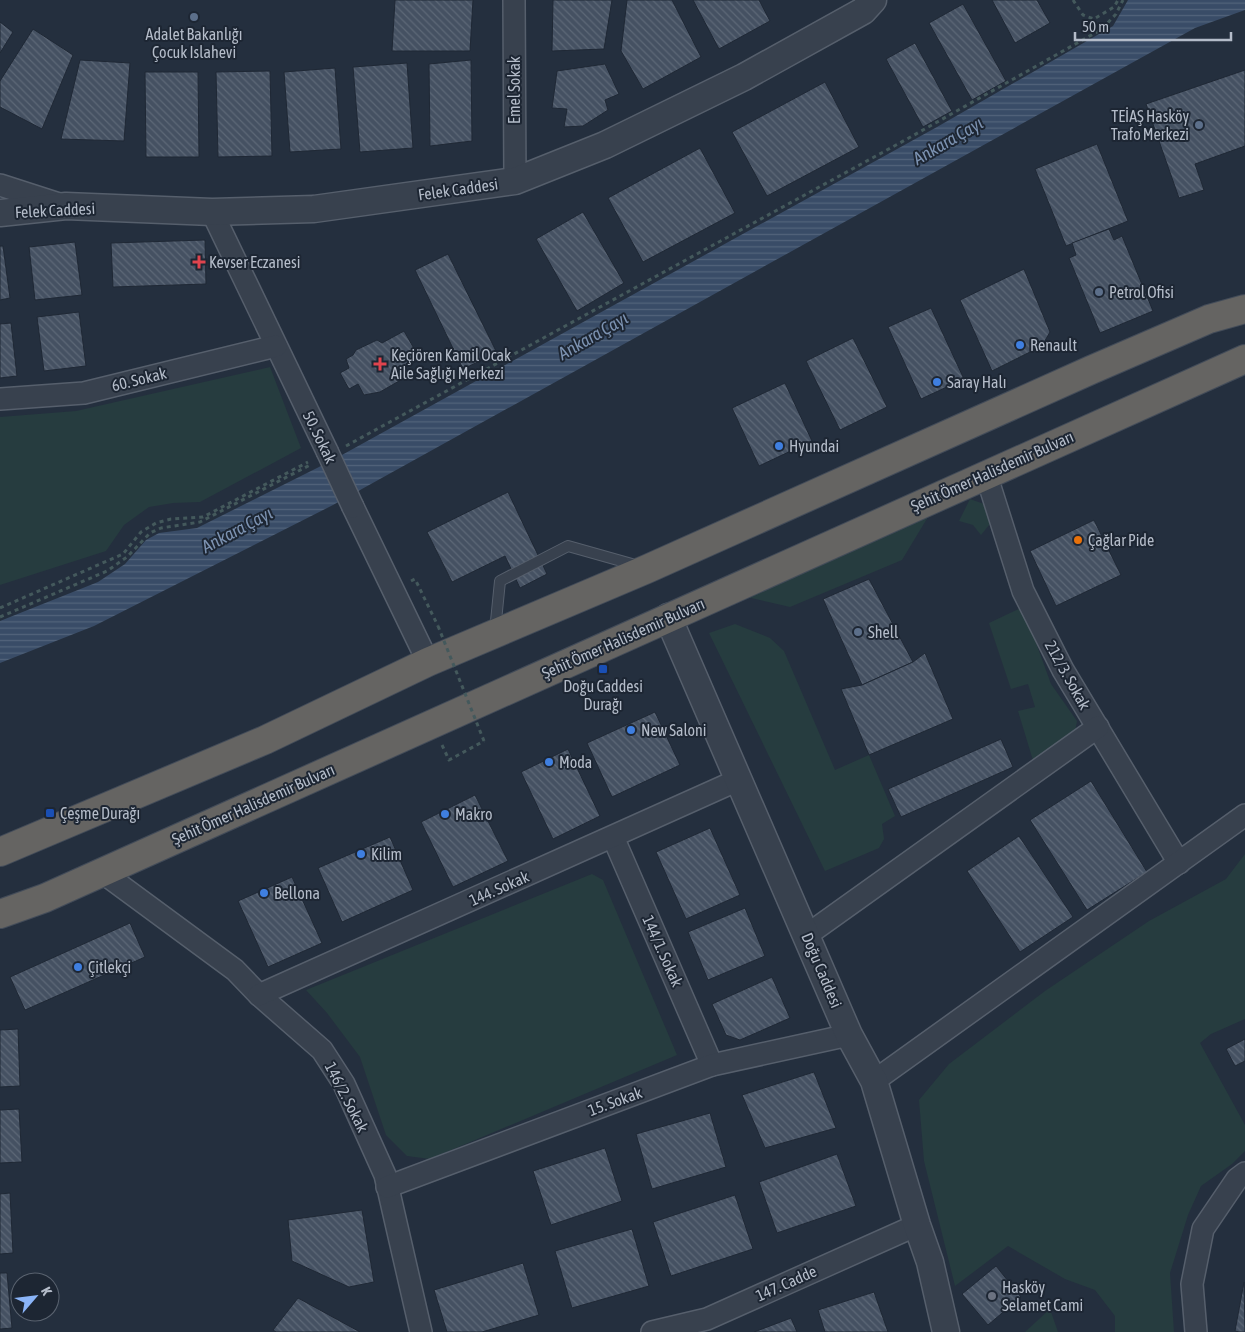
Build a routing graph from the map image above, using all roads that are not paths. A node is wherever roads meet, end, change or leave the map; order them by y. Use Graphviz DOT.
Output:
graph roads {
  1 [pos="514,0"];
  2 [pos="873,0"];
  3 [pos="515,181"];
  4 [pos="0,185"];
  5 [pos="66,206"];
  6 [pos="212,212"];
  7 [pos="0,213"];
  8 [pos="1245,309"];
  9 [pos="276,346"];
  10 [pos="1245,360"];
  11 [pos="0,399"];
  12 [pos="986,474"];
  13 [pos="647,568"];
  14 [pos="668,617"];
  15 [pos="494,634"];
  16 [pos="428,662"];
  17 [pos="1098,727"];
  18 [pos="738,780"];
  19 [pos="1245,815"];
  20 [pos="613,836"];
  21 [pos="0,852"];
  22 [pos="1179,863"];
  23 [pos="102,872"];
  24 [pos="0,914"];
  25 [pos="807,935"];
  26 [pos="259,996"];
  27 [pos="849,1035"];
  28 [pos="712,1065"];
  29 [pos="874,1081"];
  30 [pos="1245,1173"];
  31 [pos="387,1186"];
  32 [pos="917,1225"];
  33 [pos="708,1325"];
  34 [pos="421,1332"];
  35 [pos="652,1332"];
  36 [pos="946,1332"];
  37 [pos="1196,1332"];
  1 -- 3 [label="street, Emel Sokak"];
  2 -- 3 [label="street, Felek Caddesi"];
  3 -- 6 [label="street, Felek Caddesi"];
  4 -- 5 [label="street"];
  5 -- 6 [label="street, Felek Caddesi"];
  5 -- 7 [label="street, Felek Caddesi"];
  6 -- 9 [label="street, 50. Sokak"];
  8 -- 13 [label="highway"];
  9 -- 11 [label="street, 60. Sokak"];
  9 -- 16 [label="street, 50. Sokak, bridge"];
  10 -- 12 [label="highway, Şehit Ömer Halisdemir Bulvarı"];
  12 -- 14 [label="highway, Şehit Ömer Halisdemir Bulvarı"];
  12 -- 17 [label="street, 212/3. Sokak"];
  13 -- 15 [label="highway"];
  13 -- 15 [label="lane"];
  14 -- 18 [label="street, Doğu Caddesi"];
  14 -- 23 [label="highway, Şehit Ömer Halisdemir Bulvarı"];
  15 -- 16 [label="highway"];
  16 -- 21 [label="highway"];
  17 -- 22 [label="street, 212/3. Sokak"];
  17 -- 25 [label="street"];
  18 -- 20 [label="street, 144. Sokak"];
  18 -- 25 [label="street, Doğu Caddesi"];
  19 -- 22 [label="street"];
  20 -- 26 [label="street, 144. Sokak"];
  20 -- 28 [label="street, 144/1. Sokak"];
  22 -- 29 [label="street"];
  23 -- 24 [label="highway, Şehit Ömer Halisdemir Bulvarı"];
  23 -- 26 [label="street, 146/2. Sokak"];
  25 -- 27 [label="street, Doğu Caddesi"];
  26 -- 31 [label="street, 146/2. Sokak"];
  27 -- 28 [label="street, 15. Sokak"];
  27 -- 29 [label="street, Doğu Caddesi"];
  28 -- 31 [label="street, 15. Sokak"];
  29 -- 32 [label="street, Doğu Caddesi"];
  30 -- 37 [label="street"];
  31 -- 34 [label="street, 146/2. Sokak"];
  32 -- 33 [label="street, 147. Cadde"];
  32 -- 36 [label="street, Doğu Caddesi"];
  33 -- 35 [label="street, 147. Cadde"];
}
